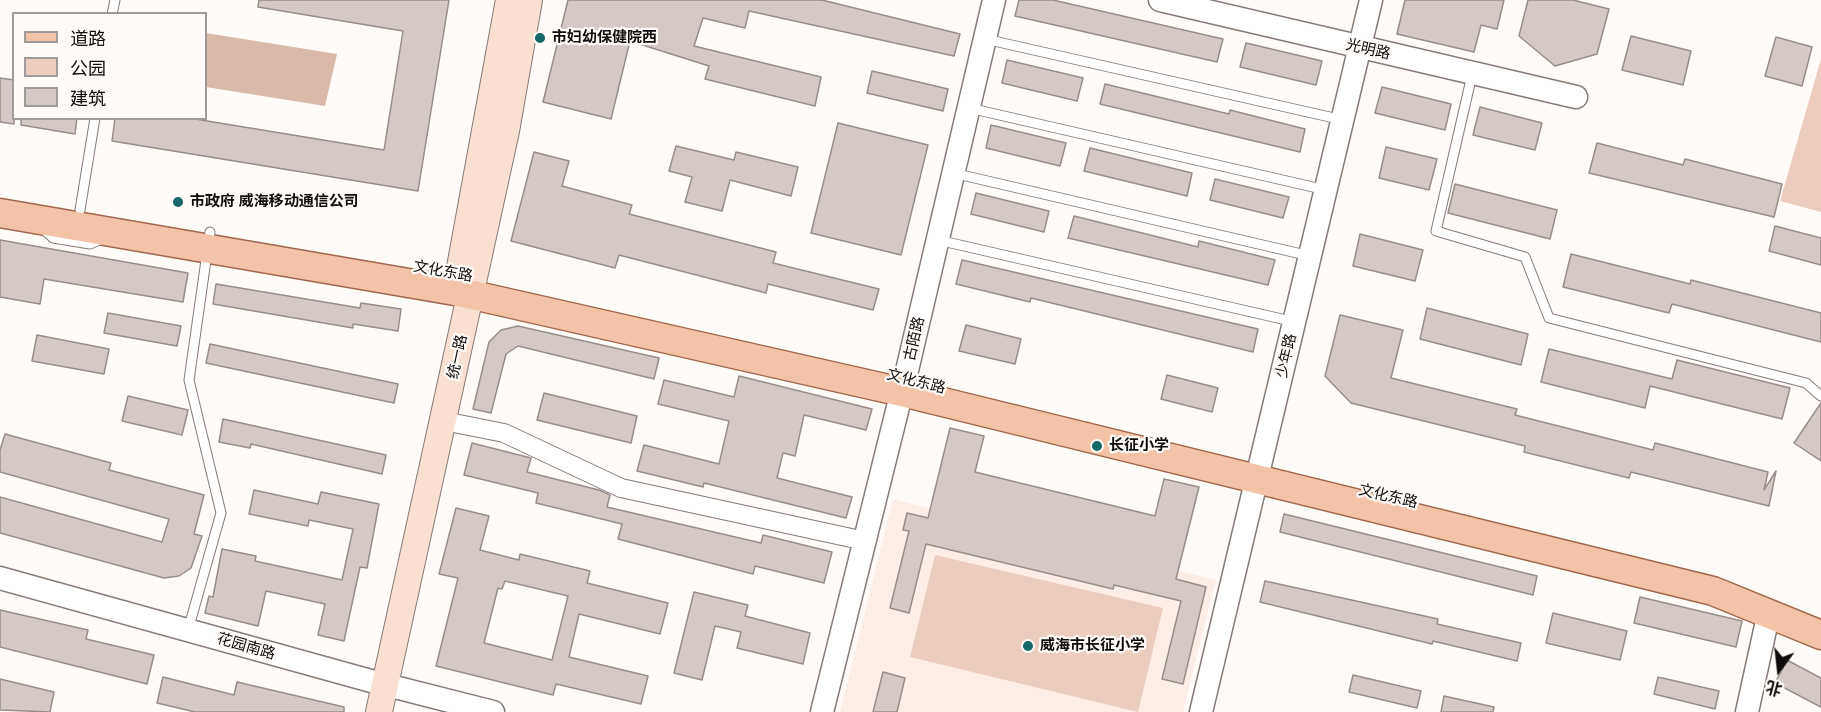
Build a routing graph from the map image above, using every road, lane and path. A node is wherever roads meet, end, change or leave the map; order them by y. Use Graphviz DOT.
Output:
graph roads {
  1 [pos="509,0"];
  2 [pos="529,0"];
  3 [pos="994,0"];
  4 [pos="1160,0"];
  5 [pos="1371,0"];
  6 [pos="985,39"];
  7 [pos="1360,48"];
  8 [pos="1472,75"];
  9 [pos="1576,97"];
  10 [pos="969,108"];
  11 [pos="95,120"];
  12 [pos="1342,120"];
  13 [pos="953,172"];
  14 [pos="1326,190"];
  15 [pos="13,209"];
  16 [pos="80,210"];
  17 [pos="209,240"];
  18 [pos="938,240"];
  19 [pos="1310,256"];
  20 [pos="465,284"];
  21 [pos="1295,322"];
  22 [pos="904,386"];
  23 [pos="1821,396"];
  24 [pos="444,421"];
  25 [pos="1258,473"];
  26 [pos="865,541"];
  27 [pos="0,578"];
  28 [pos="1769,612"];
  29 [pos="1821,614"];
  30 [pos="188,630"];
  31 [pos="1821,635"];
  32 [pos="378,683"];
  33 [pos="365,712"];
  34 [pos="380,712"];
  35 [pos="493,712"];
  36 [pos="822,712"];
  37 [pos="1201,712"];
  38 [pos="1746,712"];
  1 -- 20 [label="main road, 统一路"];
  2 -- 20 [label="main road, 统一路"];
  3 -- 6 [label="street, 古陌路"];
  4 -- 7 [label="street, 光明路"];
  5 -- 7 [label="street, 少年路"];
  6 -- 10 [label="street, 古陌路"];
  6 -- 12 [label="lane"];
  7 -- 8 [label="street, 光明路"];
  7 -- 12 [label="street, 少年路"];
  8 -- 9 [label="street, 光明路"];
  8 -- 23 [label="lane"];
  10 -- 13 [label="street, 古陌路"];
  10 -- 14 [label="lane"];
  11 -- 16 [label="lane"];
  12 -- 14 [label="street, 少年路"];
  13 -- 18 [label="street, 古陌路"];
  13 -- 19 [label="lane"];
  14 -- 19 [label="street, 少年路"];
  15 -- 16 [label="main road, 文化东路"];
  15 -- 17 [label="main road"];
  16 -- 17 [label="main road, 文化东路"];
  17 -- 20 [label="main road, 文化东路"];
  17 -- 30 [label="lane"];
  18 -- 21 [label="lane"];
  18 -- 22 [label="street, 古陌路"];
  19 -- 21 [label="street, 少年路"];
  20 -- 22 [label="main road, 文化东路"];
  20 -- 24 [label="main road, 统一路"];
  20 -- 32 [label="main road, 统一路"];
  21 -- 25 [label="street, 少年路"];
  22 -- 25 [label="main road, 文化东路"];
  22 -- 26 [label="street, 古陌路"];
  24 -- 26 [label="street"];
  24 -- 32 [label="main road, 统一路"];
  25 -- 28 [label="main road"];
  25 -- 29 [label="main road, 文化东路"];
  25 -- 37 [label="street, 少年路"];
  26 -- 36 [label="street, 古陌路"];
  27 -- 30 [label="street, 花园南路"];
  28 -- 31 [label="main road"];
  28 -- 38 [label="street"];
  30 -- 32 [label="street, 花园南路"];
  32 -- 33 [label="main road, 统一路"];
  32 -- 34 [label="main road, 统一路"];
  32 -- 35 [label="street, 花园南路"];
}
